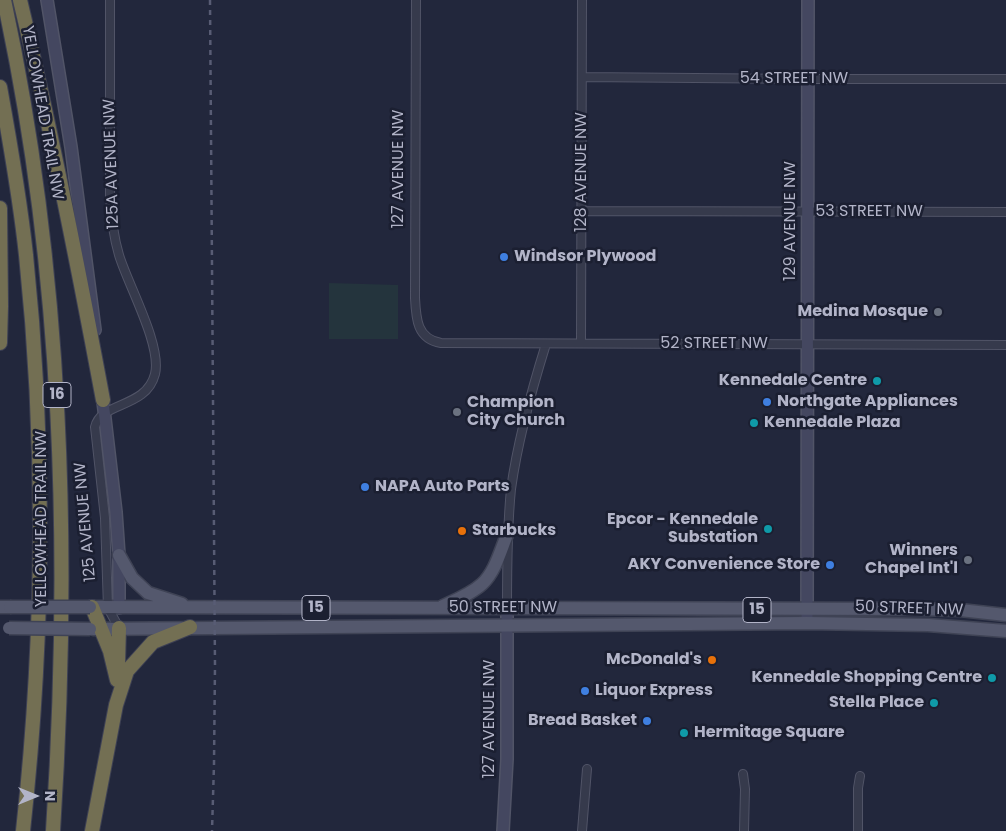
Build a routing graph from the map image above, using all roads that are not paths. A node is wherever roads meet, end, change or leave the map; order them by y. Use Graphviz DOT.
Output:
graph roads {
  1 [pos="4,0"];
  2 [pos="20,0"];
  3 [pos="47,0"];
  4 [pos="110,0"];
  5 [pos="416,0"];
  6 [pos="582,0"];
  7 [pos="808,0"];
  8 [pos="582,77"];
  9 [pos="1006,79"];
  10 [pos="808,80"];
  11 [pos="0,87"];
  12 [pos="0,208"];
  13 [pos="581,211"];
  14 [pos="807,212"];
  15 [pos="1006,212"];
  16 [pos="424,336"];
  17 [pos="0,343"];
  18 [pos="546,344"];
  19 [pos="581,344"];
  20 [pos="806,345"];
  21 [pos="1006,345"];
  22 [pos="103,407"];
  23 [pos="507,535"];
  24 [pos="119,555"];
  25 [pos="5,607"];
  26 [pos="91,607"];
  27 [pos="194,607"];
  28 [pos="114,608"];
  29 [pos="438,608"];
  30 [pos="507,608"];
  31 [pos="1006,615"];
  32 [pos="806,616"];
  33 [pos="507,624"];
  34 [pos="190,627"];
  35 [pos="0,628"];
  36 [pos="119,628"];
  37 [pos="96,629"];
  38 [pos="1002,632"];
  39 [pos="117,680"];
  40 [pos="116,705"];
  41 [pos="587,769"];
  42 [pos="743,774"];
  43 [pos="860,776"];
  44 [pos="23,831"];
  45 [pos="52,831"];
  46 [pos="92,831"];
  47 [pos="503,831"];
  48 [pos="582,831"];
  49 [pos="744,831"];
  50 [pos="858,831"];
  1 -- 45 [label="highway, YELLOWHEAD TRAIL NW / 16"];
  2 -- 22 [label="highway"];
  3 -- 22 [label="street"];
  4 -- 22 [label="street, 125A AVENUE NW"];
  5 -- 16 [label="street, 127 AVENUE NW"];
  6 -- 8 [label="street, 128 AVENUE NW"];
  7 -- 10 [label="street, 129 AVENUE NW"];
  8 -- 10 [label="street, 54 STREET NW"];
  8 -- 13 [label="street, 128 AVENUE NW"];
  9 -- 10 [label="street, 54 STREET NW"];
  10 -- 14 [label="street, 129 AVENUE NW"];
  11 -- 44 [label="highway, YELLOWHEAD TRAIL NW / 16"];
  12 -- 17 [label="highway"];
  13 -- 14 [label="street, 53 STREET NW"];
  13 -- 19 [label="street, 128 AVENUE NW"];
  14 -- 15 [label="street, 53 STREET NW"];
  14 -- 20 [label="street, 129 AVENUE NW"];
  16 -- 18 [label="street, 52 STREET NW"];
  18 -- 19 [label="street, 52 STREET NW"];
  18 -- 23 [label="street"];
  19 -- 20 [label="street, 52 STREET NW"];
  20 -- 21 [label="street, 52 STREET NW"];
  20 -- 32 [label="street, 129 AVENUE NW"];
  22 -- 24 [label="street, 125 AVENUE NW"];
  22 -- 28 [label="street, 125 AVENUE NW"];
  23 -- 29 [label="main road"];
  23 -- 30 [label="street"];
  24 -- 27 [label="main road"];
  24 -- 28 [label="street, 125 AVENUE NW"];
  25 -- 26 [label="main road, 50 STREET NW, bridge"];
  26 -- 28 [label="main road, 50 STREET NW"];
  26 -- 37 [label="highway"];
  27 -- 28 [label="main road, 50 STREET NW"];
  27 -- 29 [label="main road, 50 STREET NW / 15"];
  28 -- 36 [label="main road"];
  29 -- 30 [label="main road, 50 STREET NW"];
  30 -- 32 [label="main road, 50 STREET NW / 15"];
  30 -- 33 [label="street, 127 AVENUE NW"];
  31 -- 32 [label="main road, 50 STREET NW / 15"];
  32 -- 33 [label="main road, 50 STREET NW / 15"];
  32 -- 38 [label="main road, 50 STREET NW / 15"];
  33 -- 34 [label="main road, 50 STREET NW / 15"];
  33 -- 47 [label="street, 127 AVENUE NW"];
  34 -- 36 [label="main road, 50 STREET NW"];
  34 -- 40 [label="highway"];
  35 -- 37 [label="main road, 50 STREET NW, bridge"];
  36 -- 37 [label="main road, 50 STREET NW"];
  36 -- 39 [label="highway"];
  37 -- 39 [label="highway"];
  39 -- 40 [label="highway"];
  40 -- 46 [label="highway"];
  41 -- 48 [label="street"];
  42 -- 49 [label="street"];
  43 -- 50 [label="street"];
}
